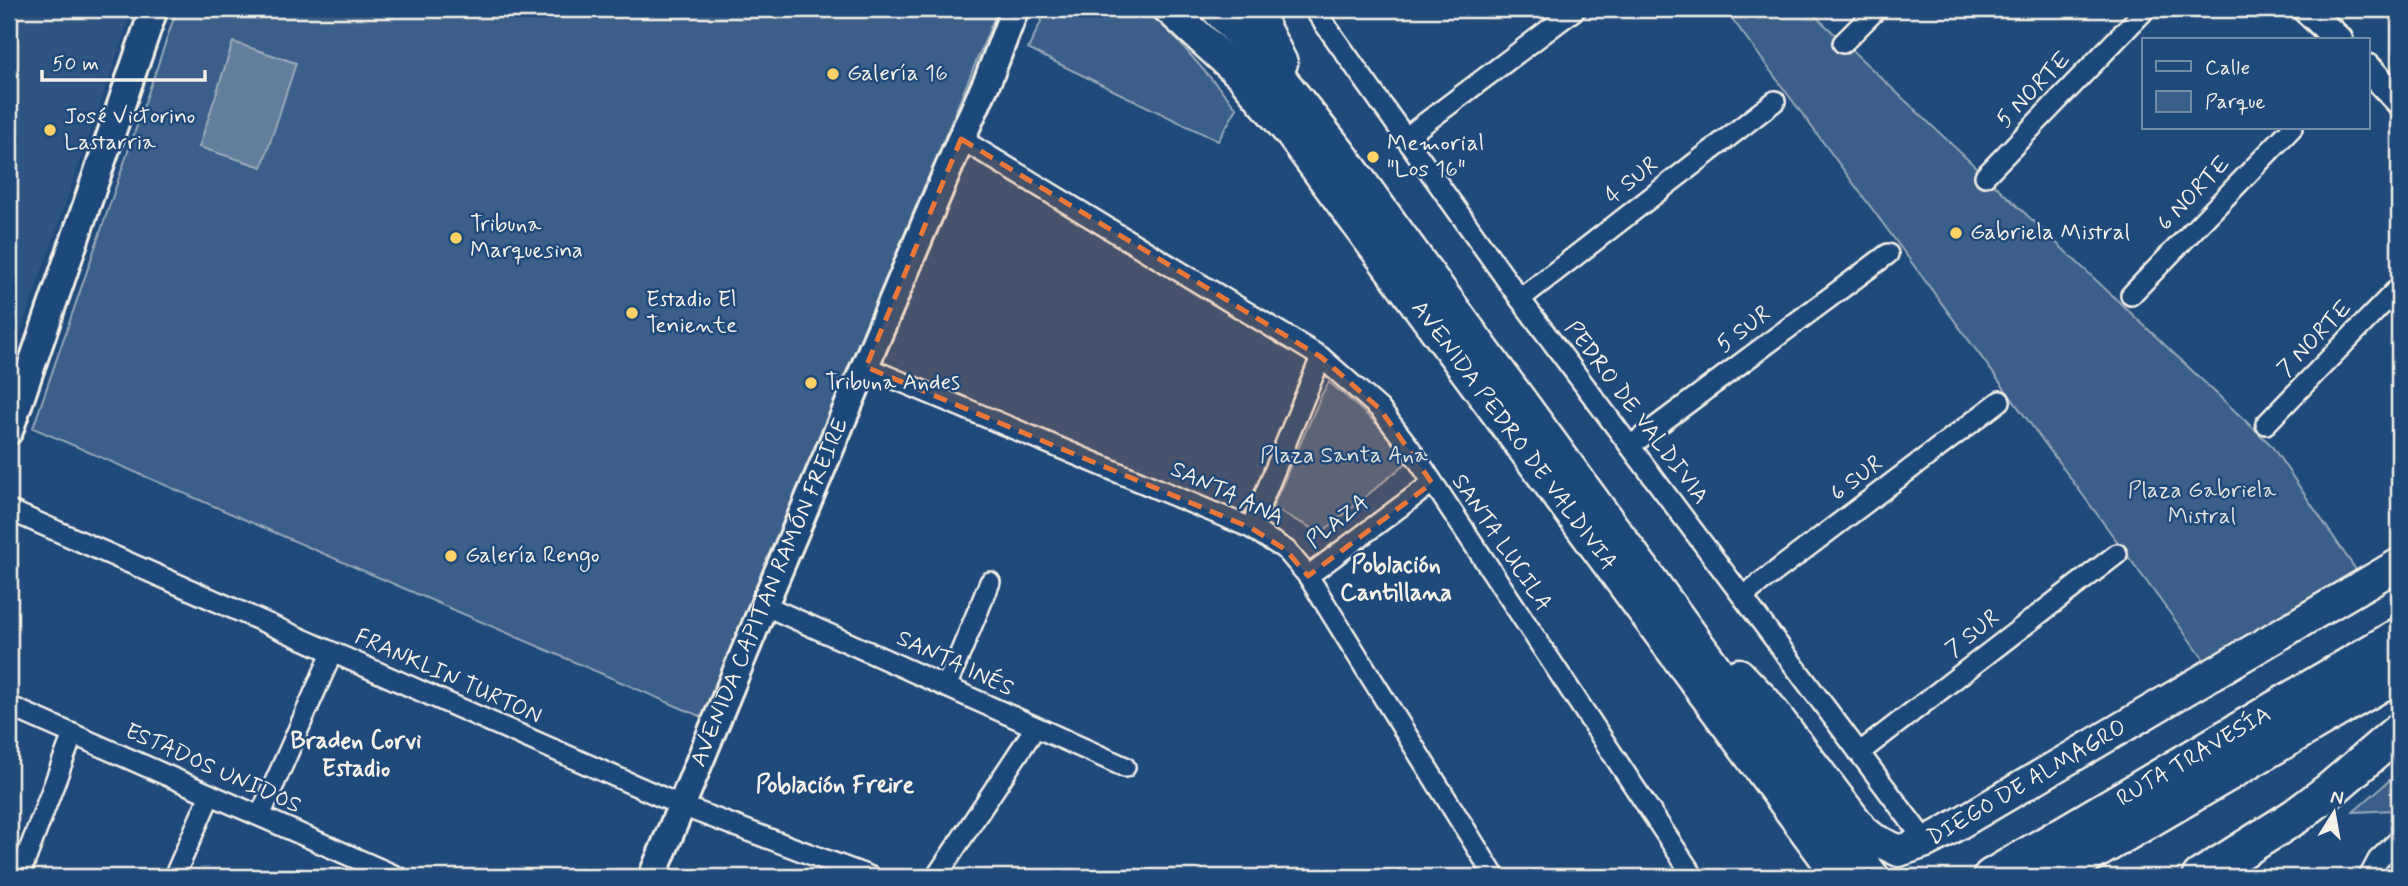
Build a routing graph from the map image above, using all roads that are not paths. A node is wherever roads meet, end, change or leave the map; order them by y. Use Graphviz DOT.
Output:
graph roads {
  1 [pos="154,9"];
  2 [pos="1015,9"];
  3 [pos="1034,9"];
  4 [pos="1169,9"];
  5 [pos="1216,9"];
  6 [pos="1255,9"];
  7 [pos="1314,9"];
  8 [pos="1576,9"];
  9 [pos="1877,9"];
  10 [pos="2147,9"];
  11 [pos="2306,9"];
  12 [pos="2337,38"];
  13 [pos="1843,43"];
  14 [pos="2370,70"];
  15 [pos="989,77"];
  16 [pos="1775,100"];
  17 [pos="2399,101"];
  18 [pos="1303,104"];
  19 [pos="2290,130"];
  20 [pos="1405,138"];
  21 [pos="961,139"];
  22 [pos="1985,176"];
  23 [pos="1888,254"];
  24 [pos="2399,287"];
  25 [pos="2131,295"];
  26 [pos="1520,299"];
  27 [pos="1321,357"];
  28 [pos="866,367"];
  29 [pos="2000,401"];
  30 [pos="2266,424"];
  31 [pos="9,431"];
  32 [pos="1630,446"];
  33 [pos="1432,483"];
  34 [pos="9,510"];
  35 [pos="1251,528"];
  36 [pos="2117,554"];
  37 [pos="2399,564"];
  38 [pos="1308,576"];
  39 [pos="990,582"];
  40 [pos="1743,596"];
  41 [pos="764,605"];
  42 [pos="1677,614"];
  43 [pos="2399,636"];
  44 [pos="332,653"];
  45 [pos="2399,673"];
  46 [pos="946,687"];
  47 [pos="9,706"];
  48 [pos="1035,728"];
  49 [pos="2399,731"];
  50 [pos="73,734"];
  51 [pos="1859,752"];
  52 [pos="1125,767"];
  53 [pos="210,795"];
  54 [pos="682,806"];
  55 [pos="260,816"];
  56 [pos="2399,840"];
  57 [pos="1926,842"];
  58 [pos="1833,873"];
  59 [pos="19,877"];
  60 [pos="174,877"];
  61 [pos="398,877"];
  62 [pos="652,877"];
  63 [pos="871,877"];
  64 [pos="936,877"];
  65 [pos="1495,877"];
  66 [pos="1693,877"];
  67 [pos="1874,877"];
  68 [pos="1991,877"];
  69 [pos="2051,877"];
  70 [pos="2200,877"];
  71 [pos="2369,877"];
  1 -- 31 [label="main road"];
  2 -- 15 [label="main road, AVENIDA CAPITÁN RAMÓN FREIRE"];
  3 -- 15 [label="main road, AVENIDA CAPITÁN RAMÓN FREIRE"];
  4 -- 58 [label="main road, AVENIDA PEDRO DE VALDIVIA"];
  5 -- 18 [label="main road, AVENIDA PEDRO DE VALDIVIA"];
  6 -- 18 [label="main road, AVENIDA PEDRO DE VALDIVIA"];
  7 -- 20 [label="street, PEDRO DE VALDIVIA"];
  8 -- 20 [label="street"];
  9 -- 13 [label="street"];
  10 -- 22 [label="street, 5 NORTE"];
  11 -- 12 [label="main road"];
  14 -- 17 [label="main road"];
  15 -- 21 [label="main road, AVENIDA CAPITÁN RAMÓN FREIRE"];
  16 -- 26 [label="street, 4 SUR"];
  18 -- 42 [label="main road, AVENIDA PEDRO DE VALDIVIA"];
  19 -- 25 [label="street, 6 NORTE"];
  20 -- 26 [label="street, PEDRO DE VALDIVIA"];
  21 -- 27 [label="street, SANTA LUCILA"];
  21 -- 28 [label="main road, AVENIDA CAPITÁN RAMÓN FREIRE"];
  23 -- 32 [label="street, 5 SUR"];
  24 -- 30 [label="street, 7 NORTE"];
  26 -- 32 [label="street, PEDRO DE VALDIVIA"];
  27 -- 33 [label="street, SANTA LUCILA"];
  27 -- 35 [label="street"];
  28 -- 35 [label="street, SANTA ANA"];
  28 -- 41 [label="main road, AVENIDA CAPITÁN RAMÓN FREIRE"];
  29 -- 40 [label="street, 6 SUR"];
  32 -- 40 [label="street, PEDRO DE VALDIVIA"];
  33 -- 38 [label="street, PLAZA"];
  33 -- 66 [label="street, SANTA LUCILA"];
  34 -- 44 [label="street, FRANKLIN TURTON"];
  35 -- 38 [label="street, SANTA ANA"];
  36 -- 51 [label="street, 7 SUR"];
  37 -- 57 [label="main road, DIEGO DE ALMAGRO"];
  38 -- 65 [label="street, SANTA ANA"];
  39 -- 46 [label="street"];
  40 -- 51 [label="street, PEDRO DE VALDIVIA"];
  41 -- 46 [label="street, SANTA INÉS"];
  41 -- 54 [label="main road, AVENIDA CAPITÁN RAMÓN FREIRE"];
  42 -- 57 [label="main road, DIEGO DE ALMAGRO"];
  42 -- 67 [label="main road, AVENIDA PEDRO DE VALDIVIA"];
  43 -- 68 [label="highway, RUTA TRAVESÍA"];
  44 -- 54 [label="street, FRANKLIN TURTON"];
  44 -- 55 [label="street"];
  45 -- 69 [label="highway, RUTA TRAVESÍA"];
  46 -- 48 [label="street, SANTA INÉS"];
  47 -- 50 [label="street, ESTADOS UNIDOS"];
  48 -- 52 [label="street, SANTA INÉS"];
  48 -- 64 [label="street"];
  49 -- 70 [label="highway"];
  50 -- 53 [label="street, ESTADOS UNIDOS"];
  50 -- 59 [label="street"];
  51 -- 57 [label="street, PEDRO DE VALDIVIA"];
  53 -- 55 [label="street, ESTADOS UNIDOS"];
  53 -- 60 [label="street"];
  54 -- 62 [label="main road, AVENIDA CAPITÁN RAMÓN FREIRE"];
  54 -- 63 [label="street, FRANKLIN TURTON"];
  55 -- 61 [label="street, ESTADOS UNIDOS"];
  56 -- 71 [label="street"];
}
